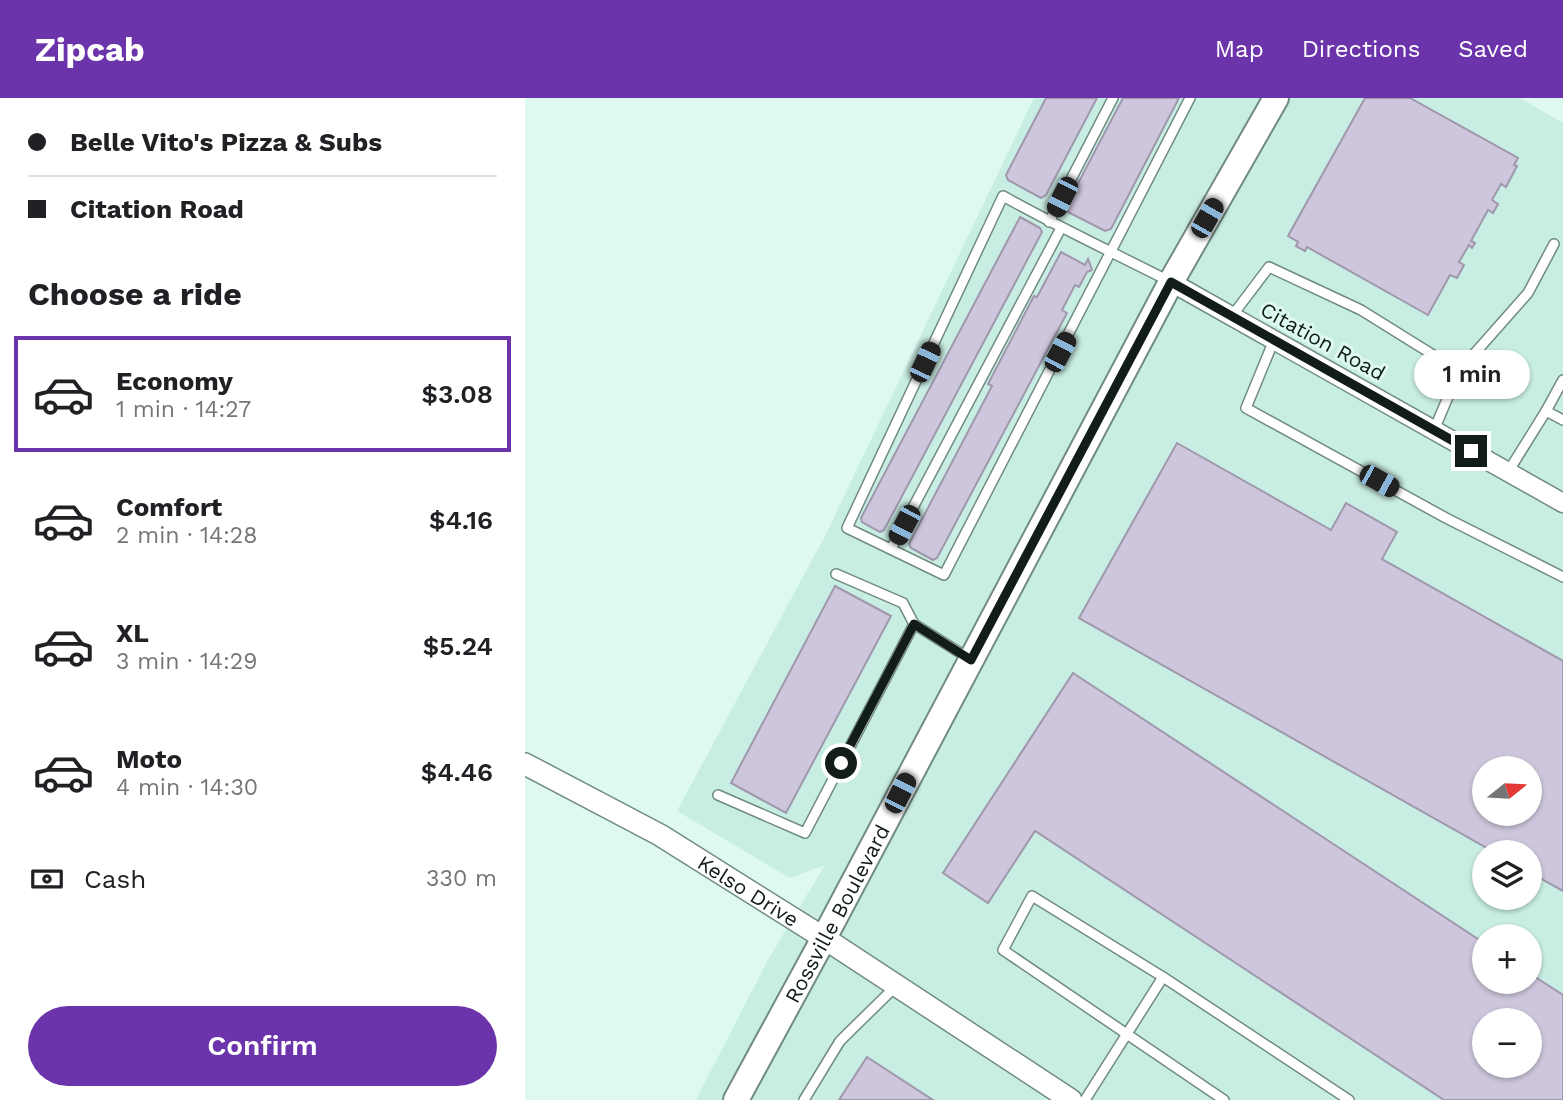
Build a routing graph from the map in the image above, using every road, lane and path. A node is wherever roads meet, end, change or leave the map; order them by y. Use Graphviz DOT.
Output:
graph roads {
  1 [pos="1113,98"];
  2 [pos="1191,98"];
  3 [pos="1276,98"];
  4 [pos="1049,222"];
  5 [pos="1061,228"];
  6 [pos="1554,244"];
  7 [pos="1111,252"];
  8 [pos="1171,282"];
  9 [pos="1233,316"];
  10 [pos="1274,340"];
  11 [pos="1459,371"];
  12 [pos="1563,380"];
  13 [pos="1546,411"];
  14 [pos="1563,420"];
  15 [pos="1434,430"];
  16 [pos="1508,472"];
  17 [pos="1563,503"];
  18 [pos="891,549"];
  19 [pos="836,574"];
  20 [pos="1563,577"];
  21 [pos="914,624"];
  22 [pos="971,660"];
  23 [pos="525,764"];
  24 [pos="718,795"];
  25 [pos="824,938"];
  26 [pos="1163,977"];
  27 [pos="896,986"];
  28 [pos="1126,1036"];
  29 [pos="736,1100"];
  30 [pos="804,1100"];
  31 [pos="1071,1100"];
  32 [pos="1086,1100"];
  33 [pos="1224,1100"];
  34 [pos="1349,1100"];
  1 -- 4 [label="lane"];
  2 -- 7 [label="lane"];
  3 -- 8 [label="main road, Rossville Boulevard"];
  4 -- 5 [label="lane"];
  4 -- 18 [label="lane"];
  5 -- 7 [label="lane"];
  5 -- 18 [label="lane"];
  6 -- 11 [label="lane"];
  7 -- 8 [label="lane"];
  7 -- 18 [label="lane"];
  8 -- 9 [label="street, Citation Road"];
  8 -- 22 [label="main road, Rossville Boulevard"];
  9 -- 10 [label="street, Citation Road"];
  9 -- 11 [label="lane"];
  10 -- 15 [label="street, Citation Road"];
  10 -- 20 [label="lane"];
  11 -- 15 [label="lane"];
  12 -- 13 [label="lane"];
  13 -- 14 [label="lane"];
  13 -- 16 [label="lane"];
  15 -- 16 [label="street, Citation Road"];
  16 -- 17 [label="street, Citation Road"];
  19 -- 21 [label="lane"];
  21 -- 22 [label="lane"];
  21 -- 24 [label="lane"];
  22 -- 25 [label="main road, Rossville Boulevard"];
  23 -- 25 [label="street, Kelso Drive"];
  25 -- 27 [label="street, Kelso Drive"];
  25 -- 29 [label="main road, Rossville Boulevard"];
  26 -- 28 [label="lane"];
  26 -- 28 [label="lane"];
  26 -- 34 [label="lane"];
  27 -- 30 [label="lane"];
  27 -- 31 [label="street, Kelso Drive"];
  28 -- 32 [label="lane"];
  28 -- 33 [label="lane"];
}
